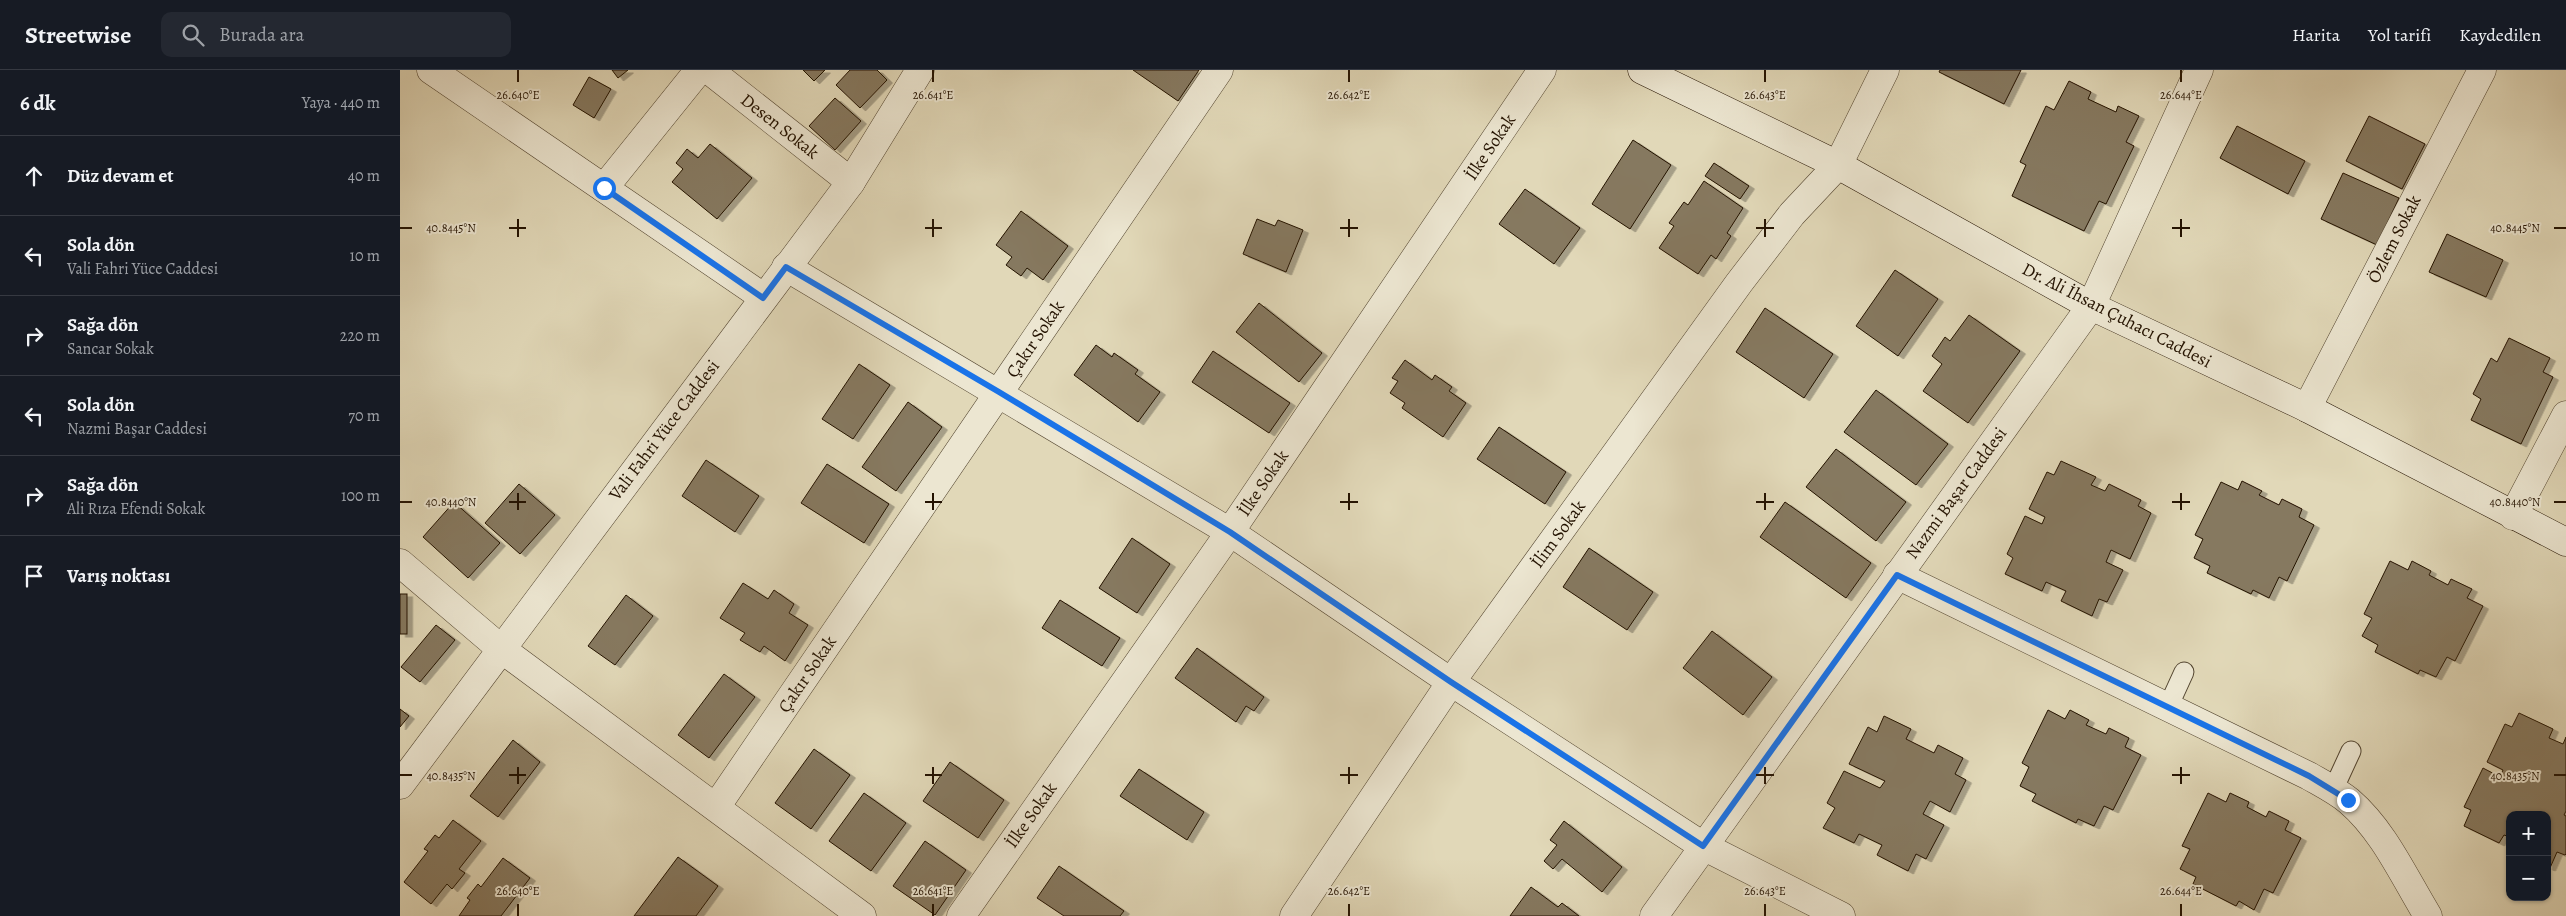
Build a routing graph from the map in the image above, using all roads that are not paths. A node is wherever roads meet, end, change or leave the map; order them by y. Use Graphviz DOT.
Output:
graph roads {
  1 [pos="431,70"];
  2 [pos="699,70"];
  3 [pos="709,70"];
  4 [pos="920,70"];
  5 [pos="1219,70"];
  6 [pos="1542,70"];
  7 [pos="1642,70"];
  8 [pos="1885,70"];
  9 [pos="2199,70"];
  10 [pos="2482,70"];
  11 [pos="1838,165"];
  12 [pos="851,182"];
  13 [pos="604,188"];
  14 [pos="786,267"];
  15 [pos="763,298"];
  16 [pos="2091,306"];
  17 [pos="999,392"];
  18 [pos="2307,408"];
  19 [pos="2566,415"];
  20 [pos="2513,516"];
  21 [pos="1230,532"];
  22 [pos="2566,542"];
  23 [pos="400,564"];
  24 [pos="1897,575"];
  25 [pos="500,648"];
  26 [pos="2184,672"];
  27 [pos="1451,682"];
  28 [pos="2168,707"];
  29 [pos="2351,751"];
  30 [pos="400,785"];
  31 [pos="2333,790"];
  32 [pos="716,807"];
  33 [pos="1703,846"];
  34 [pos="862,916"];
  35 [pos="961,916"];
  36 [pos="1294,916"];
  37 [pos="1654,916"];
  38 [pos="1841,916"];
  39 [pos="2428,916"];
  1 -- 13 [label="street"];
  2 -- 13 [label="street"];
  3 -- 12 [label="street, Desen Sokak"];
  4 -- 12 [label="street, Vali Fahri Yüce Caddesi"];
  5 -- 17 [label="street, Çakır Sokak"];
  6 -- 21 [label="street, İlke Sokak"];
  7 -- 11 [label="street, Dr. Ali İhsan Çuhacı Caddesi"];
  8 -- 11 [label="street, İlim Sokak"];
  9 -- 16 [label="street, Nazmi Başar Caddesi"];
  10 -- 18 [label="street, Özlem Sokak"];
  11 -- 16 [label="street, Dr. Ali İhsan Çuhacı Caddesi"];
  11 -- 27 [label="street, İlim Sokak"];
  12 -- 14 [label="street, Vali Fahri Yüce Caddesi"];
  13 -- 15 [label="street"];
  14 -- 15 [label="street, Vali Fahri Yüce Caddesi"];
  14 -- 17 [label="street"];
  15 -- 25 [label="street, Vali Fahri Yüce Caddesi"];
  16 -- 18 [label="street, Dr. Ali İhsan Çuhacı Caddesi"];
  16 -- 24 [label="street, Nazmi Başar Caddesi"];
  17 -- 21 [label="street"];
  17 -- 32 [label="street, Çakır Sokak"];
  18 -- 20 [label="street, Dr. Ali İhsan Çuhacı Caddesi"];
  19 -- 20 [label="street"];
  20 -- 22 [label="street, Dr. Ali İhsan Çuhacı Caddesi"];
  21 -- 27 [label="street"];
  21 -- 35 [label="street, İlke Sokak"];
  23 -- 25 [label="street"];
  24 -- 28 [label="street"];
  24 -- 33 [label="street, Nazmi Başar Caddesi"];
  25 -- 30 [label="street, Vali Fahri Yüce Caddesi"];
  25 -- 32 [label="street"];
  26 -- 28 [label="lane"];
  27 -- 33 [label="street"];
  27 -- 36 [label="street, İlim Sokak"];
  28 -- 31 [label="street"];
  29 -- 31 [label="lane"];
  31 -- 39 [label="street"];
  32 -- 34 [label="street"];
  33 -- 37 [label="street, Nazmi Başar Caddesi"];
  33 -- 38 [label="street"];
}
